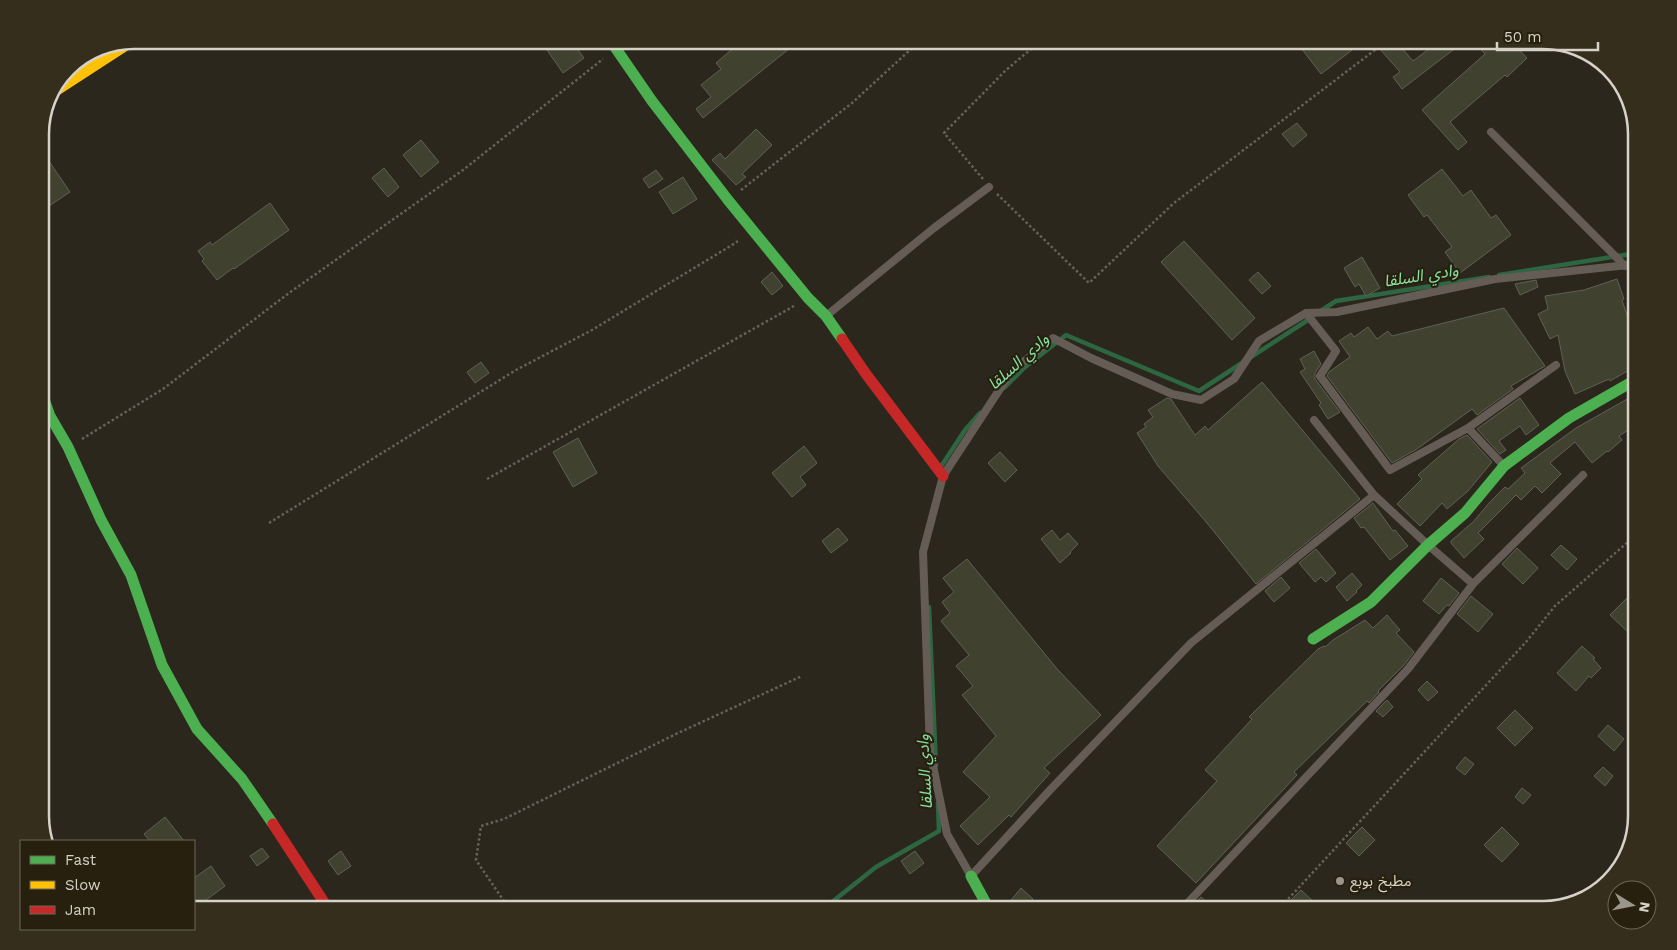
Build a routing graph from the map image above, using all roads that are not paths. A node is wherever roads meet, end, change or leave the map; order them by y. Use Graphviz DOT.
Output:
graph roads {
  1 [pos="616,49"];
  2 [pos="119,50"];
  3 [pos="64,85"];
  4 [pos="1491,132"];
  5 [pos="989,187"];
  6 [pos="1625,266"];
  7 [pos="1628,266"];
  8 [pos="1306,314"];
  9 [pos="826,316"];
  10 [pos="1556,365"];
  11 [pos="1628,384"];
  12 [pos="49,413"];
  13 [pos="1314,420"];
  14 [pos="1468,428"];
  15 [pos="1504,466"];
  16 [pos="1583,475"];
  17 [pos="944,476"];
  18 [pos="1374,495"];
  19 [pos="1428,545"];
  20 [pos="1472,584"];
  21 [pos="1313,639"];
  22 [pos="971,876"];
  23 [pos="323,901"];
  24 [pos="984,901"];
  25 [pos="1189,901"];
  1 -- 9 [label="street"];
  2 -- 3 [label="street"];
  4 -- 6 [label="lane"];
  5 -- 9 [label="lane"];
  6 -- 7 [label="lane"];
  6 -- 8 [label="lane"];
  8 -- 14 [label="lane"];
  8 -- 17 [label="lane"];
  9 -- 17 [label="street"];
  10 -- 14 [label="lane"];
  11 -- 15 [label="street"];
  12 -- 23 [label="street"];
  13 -- 18 [label="lane"];
  14 -- 15 [label="lane"];
  15 -- 19 [label="street"];
  16 -- 20 [label="lane"];
  17 -- 22 [label="lane"];
  18 -- 19 [label="lane"];
  18 -- 22 [label="lane"];
  19 -- 20 [label="lane"];
  19 -- 21 [label="street"];
  20 -- 25 [label="lane"];
  22 -- 24 [label="street"];
}
